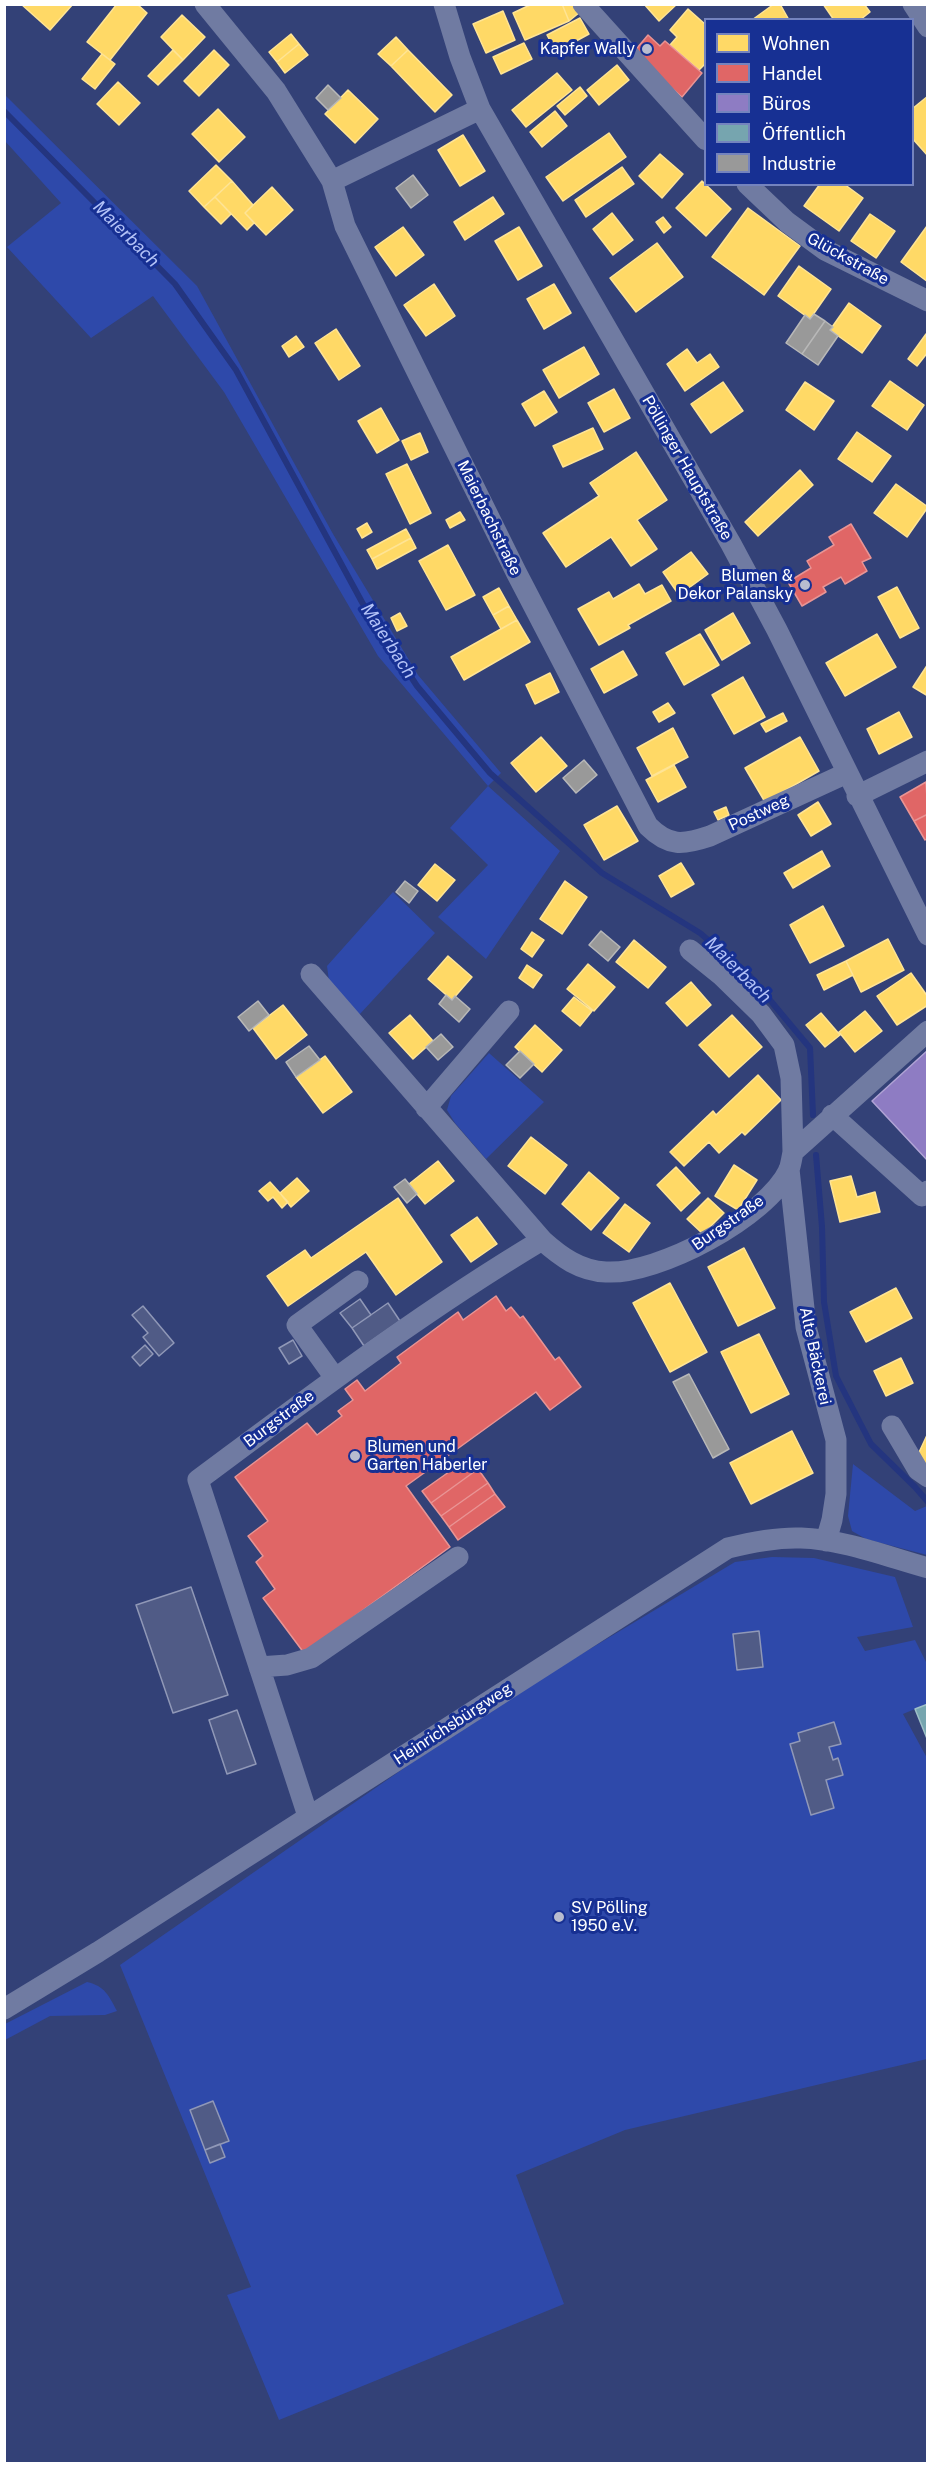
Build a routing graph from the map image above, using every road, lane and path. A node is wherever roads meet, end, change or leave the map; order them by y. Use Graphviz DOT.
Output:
graph roads {
  1 [pos="205,4"];
  2 [pos="444,4"];
  3 [pos="583,4"];
  4 [pos="913,4"];
  5 [pos="927,27"];
  6 [pos="480,109"];
  7 [pos="704,139"];
  8 [pos="332,181"];
  9 [pos="749,186"];
  10 [pos="927,301"];
  11 [pos="927,761"];
  12 [pos="846,773"];
  13 [pos="857,796"];
  14 [pos="668,841"];
  15 [pos="927,935"];
  16 [pos="690,950"];
  17 [pos="312,974"];
  18 [pos="509,1011"];
  19 [pos="927,1031"];
  20 [pos="426,1108"];
  21 [pos="832,1115"];
  22 [pos="791,1160"];
  23 [pos="927,1191"];
  24 [pos="542,1240"];
  25 [pos="358,1281"];
  26 [pos="335,1378"];
  27 [pos="892,1426"];
  28 [pos="927,1477"];
  29 [pos="826,1540"];
  30 [pos="458,1557"];
  31 [pos="927,1568"];
  32 [pos="259,1667"];
  33 [pos="308,1816"];
  34 [pos="4,2009"];
  1 -- 8 [label="street, Maierbachstraße"];
  2 -- 6 [label="street, Pöllinger Hauptstraße"];
  3 -- 7 [label="street"];
  4 -- 5 [label="street"];
  6 -- 8 [label="street"];
  6 -- 12 [label="street, Pöllinger Hauptstraße"];
  8 -- 14 [label="street, Maierbachstraße"];
  9 -- 10 [label="street, Glückstraße"];
  11 -- 13 [label="street"];
  12 -- 13 [label="street, Pöllinger Hauptstraße"];
  12 -- 14 [label="street, Postweg"];
  13 -- 15 [label="street, Pöllinger Hauptstraße"];
  16 -- 22 [label="street, Alte Bäckerei"];
  17 -- 20 [label="street, Burgstraße"];
  18 -- 20 [label="street"];
  19 -- 21 [label="street, Burgstraße"];
  20 -- 24 [label="street, Burgstraße"];
  21 -- 22 [label="street, Burgstraße"];
  21 -- 23 [label="street"];
  22 -- 24 [label="street, Burgstraße"];
  22 -- 29 [label="street, Alte Bäckerei"];
  24 -- 26 [label="street, Burgstraße"];
  25 -- 26 [label="street"];
  26 -- 32 [label="street, Burgstraße"];
  27 -- 28 [label="street"];
  29 -- 31 [label="street, Heinrichsbürgweg"];
  29 -- 33 [label="street, Heinrichsbürgweg"];
  30 -- 32 [label="street"];
  32 -- 33 [label="street"];
  33 -- 34 [label="street, Heinrichsbürgweg"];
}
